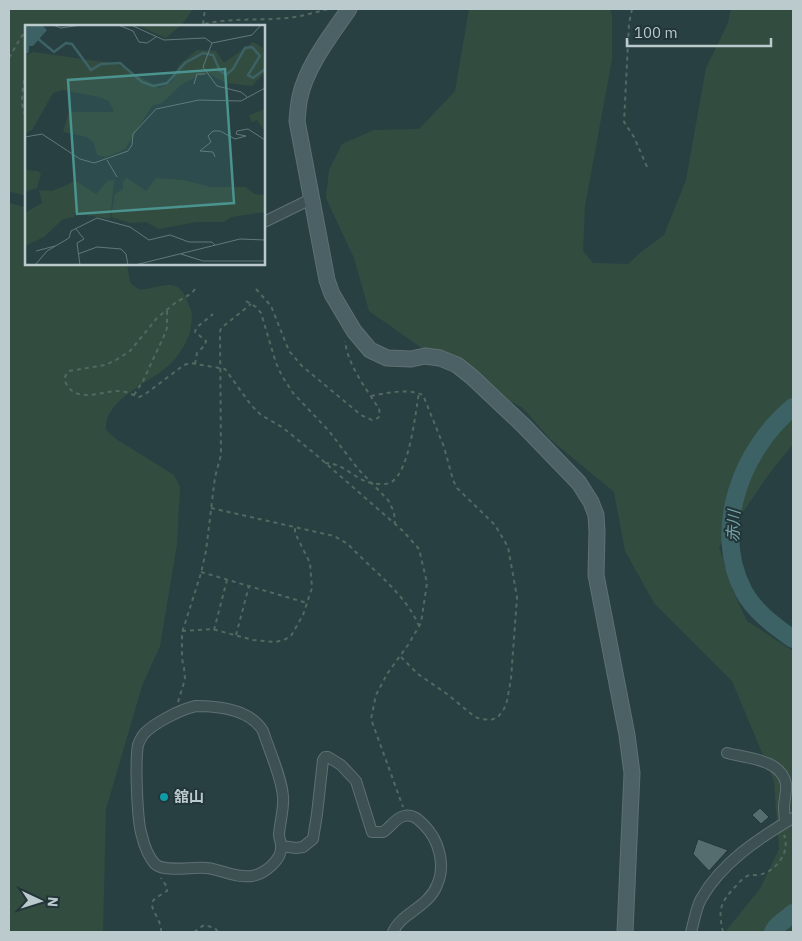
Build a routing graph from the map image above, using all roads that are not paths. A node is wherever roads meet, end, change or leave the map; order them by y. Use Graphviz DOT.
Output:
graph roads {
  1 [pos="349,9"];
  2 [pos="311,199"];
  3 [pos="265,222"];
  4 [pos="727,753"];
  5 [pos="790,792"];
  6 [pos="786,822"];
  7 [pos="281,846"];
  8 [pos="393,932"];
  9 [pos="625,932"];
  10 [pos="691,932"];
  1 -- 2 [label="street"];
  2 -- 3 [label="street"];
  2 -- 9 [label="street"];
  4 -- 5 [label="street"];
  5 -- 6 [label="street"];
  6 -- 10 [label="street"];
  7 -- 7 [label="street"];
  7 -- 8 [label="street"];
}
